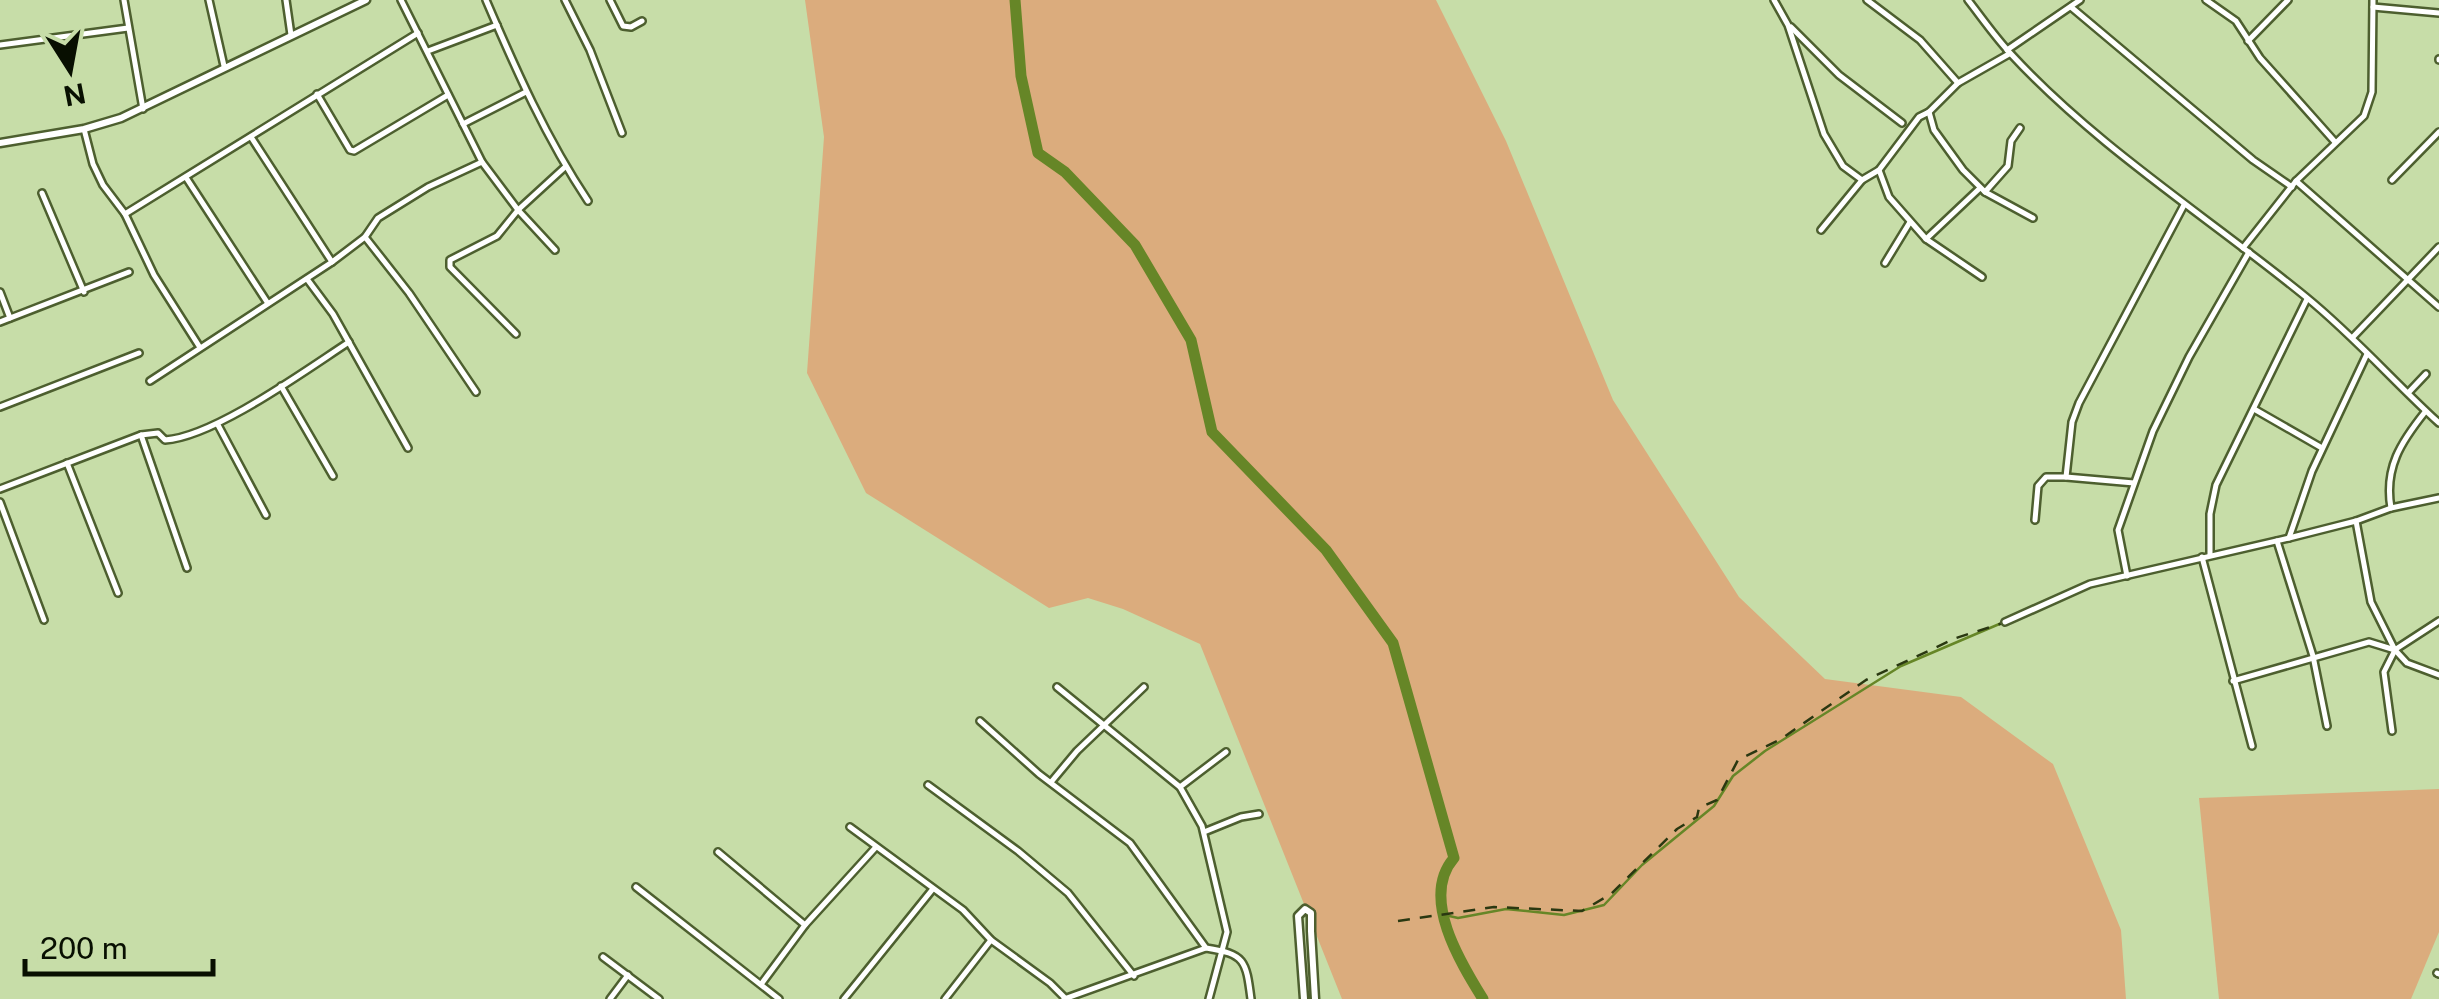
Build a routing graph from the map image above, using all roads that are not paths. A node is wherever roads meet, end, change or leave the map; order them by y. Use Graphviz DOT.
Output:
graph roads {
  1 [pos="124,0"];
  2 [pos="209,0"];
  3 [pos="286,0"];
  4 [pos="366,0"];
  5 [pos="401,0"];
  6 [pos="486,0"];
  7 [pos="565,0"];
  8 [pos="610,0"];
  9 [pos="1774,0"];
  10 [pos="1868,0"];
  11 [pos="1968,0"];
  12 [pos="2206,0"];
  13 [pos="2288,0"];
  14 [pos="2074,3"];
  15 [pos="2373,4"];
  16 [pos="2439,13"];
  17 [pos="642,22"];
  18 [pos="1788,24"];
  19 [pos="497,25"];
  20 [pos="128,28"];
  21 [pos="418,33"];
  22 [pos="292,35"];
  23 [pos="2248,41"];
  24 [pos="0,45"];
  25 [pos="428,51"];
  26 [pos="2009,52"];
  27 [pos="224,66"];
  28 [pos="1958,83"];
  29 [pos="526,92"];
  30 [pos="316,94"];
  31 [pos="448,94"];
  32 [pos="143,109"];
  33 [pos="1929,112"];
  34 [pos="1902,123"];
  35 [pos="463,124"];
  36 [pos="2020,128"];
  37 [pos="84,130"];
  38 [pos="2439,132"];
  39 [pos="622,133"];
  40 [pos="251,137"];
  41 [pos="0,142"];
  42 [pos="2334,142"];
  43 [pos="482,162"];
  44 [pos="565,167"];
  45 [pos="1879,170"];
  46 [pos="186,178"];
  47 [pos="1862,180"];
  48 [pos="2392,180"];
  49 [pos="2294,184"];
  50 [pos="1982,190"];
  51 [pos="42,193"];
  52 [pos="588,202"];
  53 [pos="2184,205"];
  54 [pos="518,210"];
  55 [pos="125,214"];
  56 [pos="2032,218"];
  57 [pos="1910,222"];
  58 [pos="1821,230"];
  59 [pos="365,237"];
  60 [pos="1926,239"];
  61 [pos="2439,247"];
  62 [pos="555,250"];
  63 [pos="2246,250"];
  64 [pos="332,262"];
  65 [pos="1885,262"];
  66 [pos="129,272"];
  67 [pos="1982,278"];
  68 [pos="2408,278"];
  69 [pos="307,280"];
  70 [pos="0,292"];
  71 [pos="84,292"];
  72 [pos="2308,298"];
  73 [pos="267,302"];
  74 [pos="2439,307"];
  75 [pos="10,318"];
  76 [pos="0,322"];
  77 [pos="516,334"];
  78 [pos="2353,336"];
  79 [pos="350,342"];
  80 [pos="199,346"];
  81 [pos="140,353"];
  82 [pos="2367,354"];
  83 [pos="2426,374"];
  84 [pos="150,381"];
  85 [pos="281,386"];
  86 [pos="476,392"];
  87 [pos="2409,392"];
  88 [pos="0,407"];
  89 [pos="2254,409"];
  90 [pos="2426,411"];
  91 [pos="218,424"];
  92 [pos="2439,424"];
  93 [pos="140,436"];
  94 [pos="408,448"];
  95 [pos="2322,448"];
  96 [pos="67,462"];
  97 [pos="334,476"];
  98 [pos="2066,477"];
  99 [pos="2134,484"];
  100 [pos="0,489"];
  101 [pos="2439,498"];
  102 [pos="0,502"];
  103 [pos="2391,508"];
  104 [pos="266,515"];
  105 [pos="2035,520"];
  106 [pos="2356,521"];
  107 [pos="2289,538"];
  108 [pos="2277,540"];
  109 [pos="2210,554"];
  110 [pos="2202,557"];
  111 [pos="187,568"];
  112 [pos="2127,576"];
  113 [pos="118,593"];
  114 [pos="44,620"];
  115 [pos="2439,621"];
  116 [pos="2005,622"];
  117 [pos="2395,650"];
  118 [pos="2313,656"];
  119 [pos="2439,676"];
  120 [pos="2232,681"];
  121 [pos="1057,686"];
  122 [pos="1144,687"];
  123 [pos="980,721"];
  124 [pos="1106,726"];
  125 [pos="2327,726"];
  126 [pos="2392,731"];
  127 [pos="2252,746"];
  128 [pos="1226,752"];
  129 [pos="1052,781"];
  130 [pos="928,785"];
  131 [pos="1180,788"];
  132 [pos="1258,814"];
  133 [pos="850,827"];
  134 [pos="1204,832"];
  135 [pos="876,847"];
  136 [pos="718,852"];
  137 [pos="636,887"];
  138 [pos="932,890"];
  139 [pos="805,926"];
  140 [pos="991,940"];
  141 [pos="1206,948"];
  142 [pos="1221,948"];
  143 [pos="604,956"];
  144 [pos="628,974"];
  145 [pos="1134,976"];
  146 [pos="762,983"];
  147 [pos="610,999"];
  148 [pos="659,999"];
  149 [pos="780,999"];
  150 [pos="844,999"];
  151 [pos="945,999"];
  152 [pos="1065,999"];
  153 [pos="1209,999"];
  154 [pos="1250,999"];
  155 [pos="1304,999"];
  156 [pos="1315,999"];
  1 -- 20 [label="street"];
  2 -- 27 [label="street"];
  3 -- 22 [label="street"];
  4 -- 22 [label="street"];
  5 -- 21 [label="street"];
  6 -- 19 [label="street"];
  7 -- 39 [label="street"];
  8 -- 17 [label="street"];
  9 -- 18 [label="street"];
  10 -- 28 [label="street"];
  11 -- 26 [label="street"];
  12 -- 23 [label="street"];
  13 -- 23 [label="street"];
  14 -- 26 [label="street"];
  14 -- 49 [label="street"];
  15 -- 16 [label="street"];
  15 -- 42 [label="street"];
  18 -- 34 [label="street"];
  18 -- 47 [label="street"];
  19 -- 25 [label="street"];
  19 -- 29 [label="street"];
  20 -- 24 [label="street"];
  20 -- 32 [label="street"];
  21 -- 25 [label="street"];
  21 -- 30 [label="street"];
  22 -- 27 [label="street"];
  23 -- 42 [label="street"];
  25 -- 31 [label="street"];
  26 -- 28 [label="street"];
  26 -- 53 [label="street"];
  27 -- 32 [label="street"];
  28 -- 33 [label="street"];
  29 -- 35 [label="street"];
  29 -- 44 [label="street"];
  30 -- 31 [label="street"];
  30 -- 40 [label="street"];
  31 -- 35 [label="street"];
  32 -- 37 [label="street"];
  33 -- 45 [label="street"];
  33 -- 50 [label="street"];
  35 -- 43 [label="street"];
  36 -- 50 [label="street"];
  37 -- 41 [label="street"];
  37 -- 55 [label="street"];
  38 -- 48 [label="street"];
  40 -- 46 [label="street"];
  40 -- 64 [label="street"];
  42 -- 49 [label="street"];
  43 -- 54 [label="street"];
  43 -- 59 [label="street"];
  44 -- 52 [label="street"];
  44 -- 54 [label="street"];
  45 -- 47 [label="street"];
  45 -- 57 [label="street"];
  46 -- 55 [label="street"];
  46 -- 73 [label="street"];
  47 -- 58 [label="street"];
  49 -- 63 [label="street"];
  49 -- 68 [label="street"];
  50 -- 56 [label="street"];
  50 -- 60 [label="street"];
  51 -- 71 [label="street"];
  53 -- 63 [label="street"];
  53 -- 98 [label="street"];
  54 -- 62 [label="street"];
  54 -- 77 [label="street"];
  55 -- 80 [label="street"];
  57 -- 60 [label="street"];
  57 -- 65 [label="street"];
  59 -- 64 [label="street"];
  59 -- 86 [label="street"];
  60 -- 67 [label="street"];
  61 -- 68 [label="street"];
  63 -- 72 [label="street"];
  63 -- 99 [label="street"];
  64 -- 69 [label="street"];
  66 -- 71 [label="street"];
  68 -- 74 [label="street"];
  68 -- 78 [label="street"];
  69 -- 73 [label="street"];
  69 -- 79 [label="street"];
  70 -- 75 [label="street"];
  71 -- 75 [label="street"];
  72 -- 78 [label="street"];
  72 -- 89 [label="street"];
  73 -- 80 [label="street"];
  75 -- 76 [label="street"];
  78 -- 82 [label="street"];
  79 -- 85 [label="street"];
  79 -- 94 [label="street"];
  80 -- 84 [label="street"];
  81 -- 88 [label="street"];
  82 -- 87 [label="street"];
  82 -- 95 [label="street"];
  83 -- 87 [label="street"];
  85 -- 91 [label="street"];
  85 -- 97 [label="street"];
  87 -- 90 [label="street"];
  89 -- 95 [label="street"];
  89 -- 109 [label="street"];
  90 -- 92 [label="street"];
  90 -- 103 [label="street"];
  91 -- 93 [label="street"];
  91 -- 104 [label="street"];
  93 -- 96 [label="street"];
  93 -- 111 [label="street"];
  95 -- 107 [label="street"];
  96 -- 100 [label="street"];
  96 -- 113 [label="street"];
  98 -- 99 [label="street"];
  98 -- 105 [label="street"];
  99 -- 112 [label="street"];
  101 -- 103 [label="street"];
  102 -- 114 [label="street"];
  103 -- 106 [label="street"];
  106 -- 107 [label="street"];
  106 -- 117 [label="street"];
  107 -- 108 [label="street"];
  108 -- 109 [label="street"];
  108 -- 118 [label="street"];
  109 -- 110 [label="street"];
  110 -- 112 [label="street"];
  110 -- 120 [label="street"];
  112 -- 116 [label="street"];
  115 -- 117 [label="street"];
  117 -- 118 [label="street"];
  117 -- 119 [label="street"];
  117 -- 126 [label="street"];
  118 -- 120 [label="street"];
  118 -- 125 [label="street"];
  120 -- 127 [label="street"];
  121 -- 124 [label="street"];
  122 -- 124 [label="street"];
  123 -- 129 [label="street"];
  124 -- 129 [label="street"];
  124 -- 131 [label="street"];
  128 -- 131 [label="street"];
  129 -- 141 [label="street"];
  130 -- 145 [label="street"];
  131 -- 134 [label="street"];
  132 -- 134 [label="street"];
  133 -- 135 [label="street"];
  134 -- 142 [label="street"];
  135 -- 138 [label="street"];
  135 -- 139 [label="street"];
  136 -- 139 [label="street"];
  137 -- 146 [label="street"];
  138 -- 140 [label="street"];
  138 -- 150 [label="street"];
  139 -- 146 [label="street"];
  140 -- 151 [label="street"];
  140 -- 152 [label="street"];
  141 -- 142 [label="street"];
  141 -- 145 [label="street"];
  142 -- 153 [label="street"];
  142 -- 154 [label="street"];
  143 -- 144 [label="street"];
  144 -- 147 [label="street"];
  144 -- 148 [label="street"];
  145 -- 152 [label="street"];
  146 -- 149 [label="street"];
  155 -- 156 [label="street"];
}
